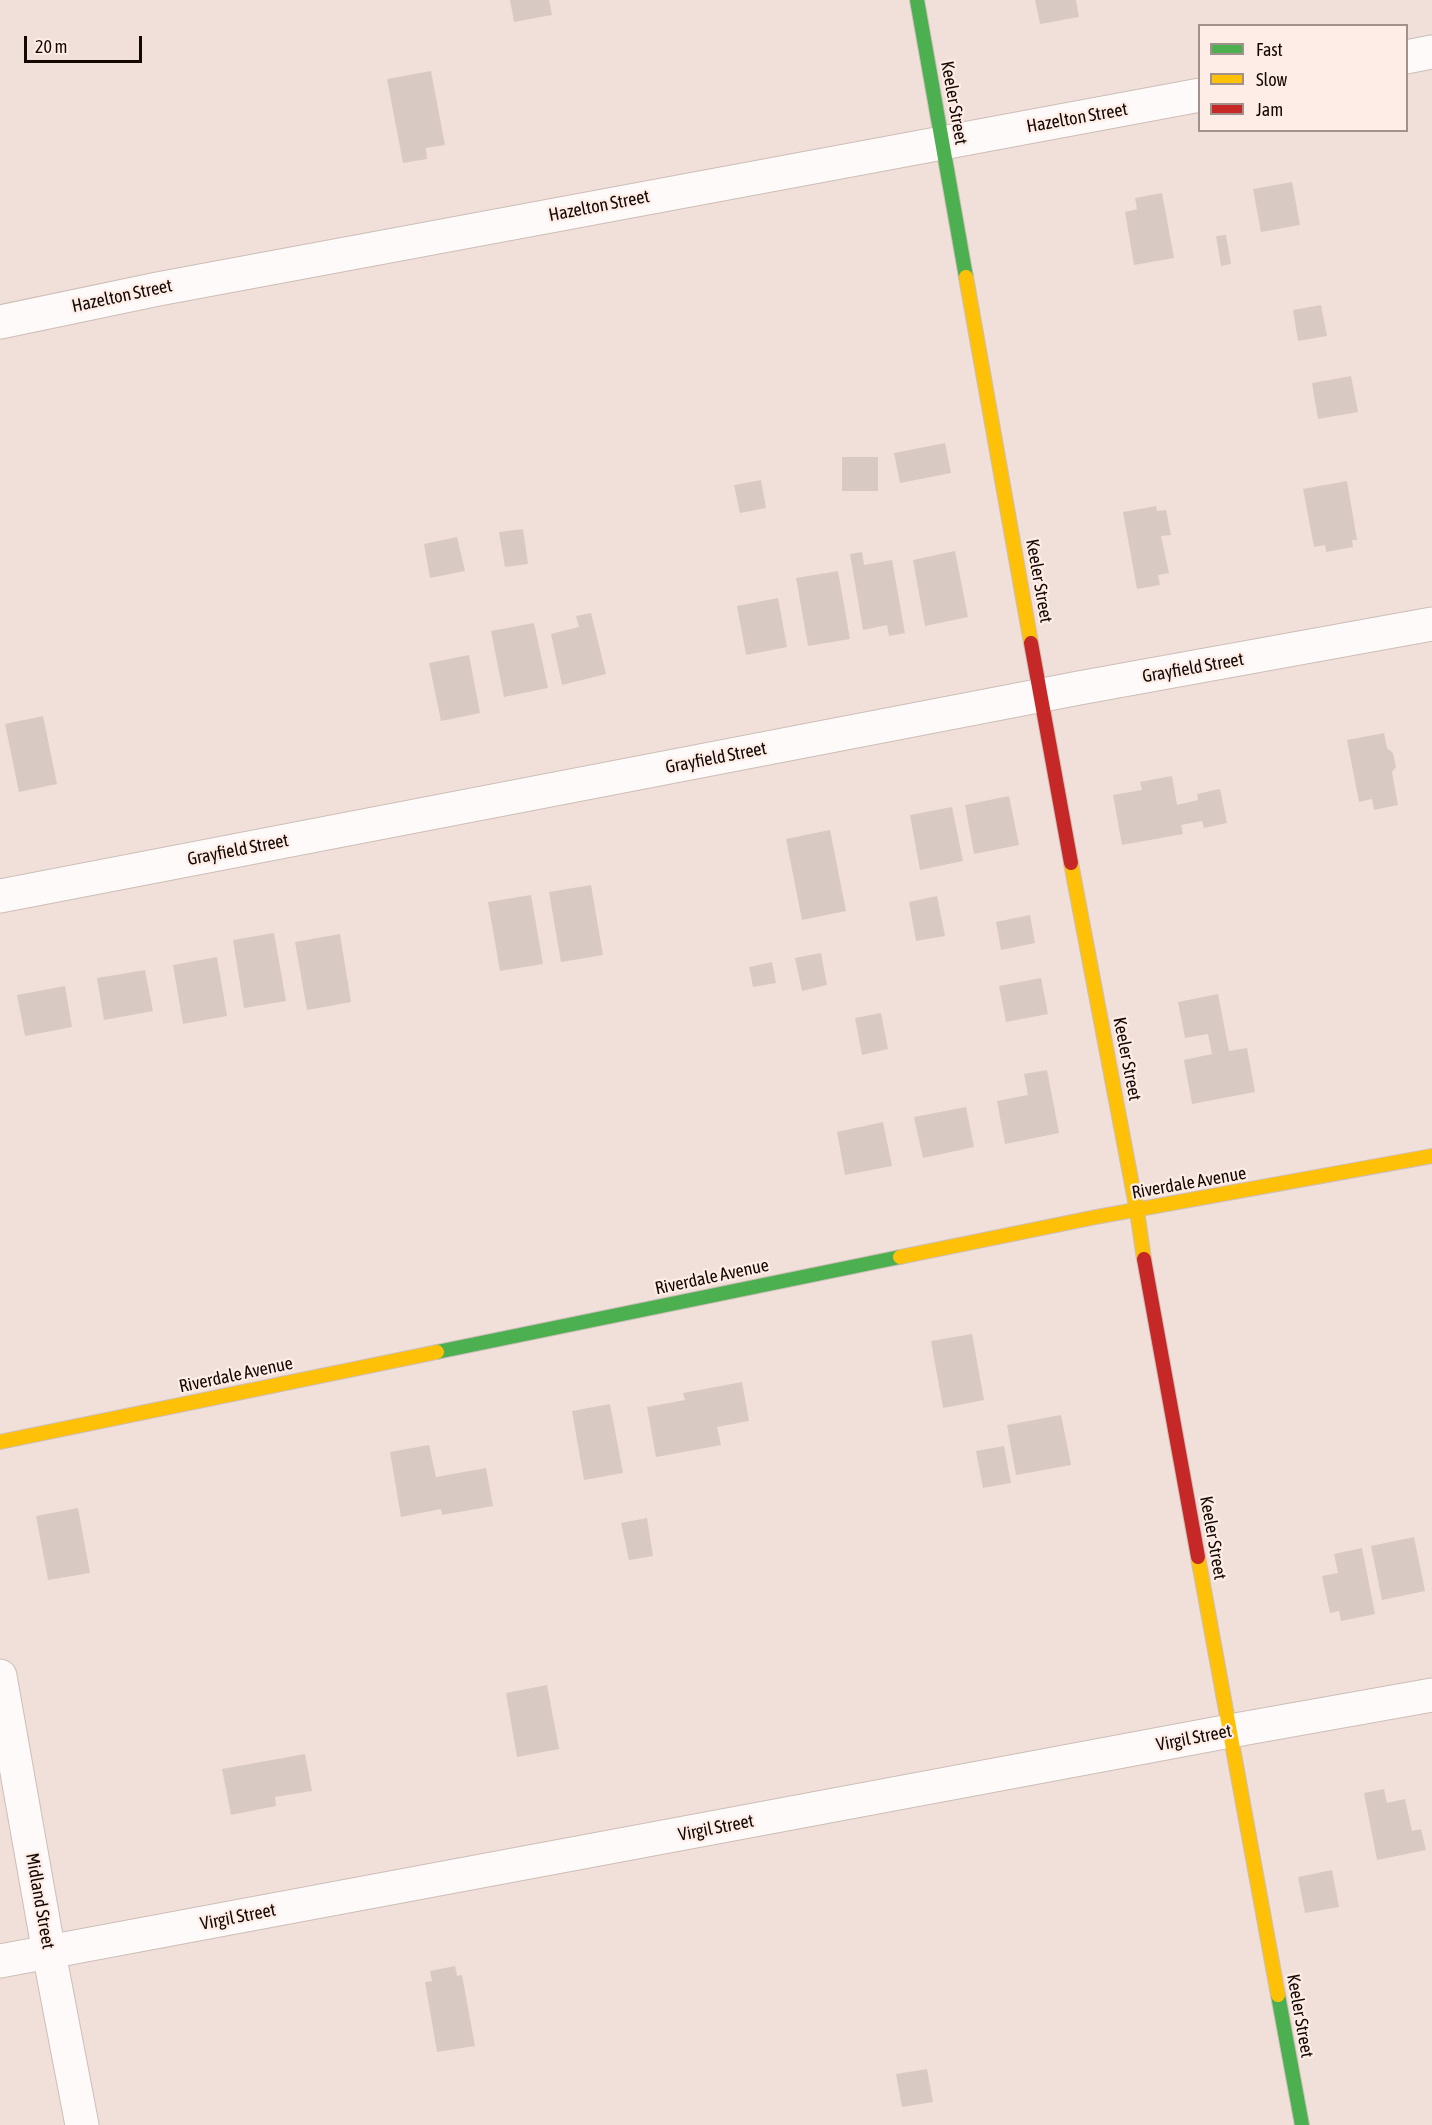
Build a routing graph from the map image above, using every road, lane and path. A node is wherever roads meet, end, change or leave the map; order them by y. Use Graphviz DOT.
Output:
graph roads {
  1 [pos="917,0"];
  2 [pos="1432,52"];
  3 [pos="1408,57"];
  4 [pos="1198,95"];
  5 [pos="942,142"];
  6 [pos="0,322"];
  7 [pos="1432,624"];
  8 [pos="1040,696"];
  9 [pos="0,896"];
  10 [pos="1432,1156"];
  11 [pos="1137,1212"];
  12 [pos="0,1442"];
  13 [pos="0,1676"];
  14 [pos="1432,1695"];
  15 [pos="1230,1731"];
  16 [pos="49,1953"];
  17 [pos="0,1961"];
  18 [pos="82,2125"];
  19 [pos="1302,2125"];
  1 -- 5 [label="street, Keeler Street"];
  2 -- 3 [label="street"];
  4 -- 5 [label="street, Hazelton Street"];
  5 -- 6 [label="street, Hazelton Street"];
  5 -- 8 [label="street, Keeler Street"];
  7 -- 8 [label="street, Grayfield Street"];
  8 -- 9 [label="street, Grayfield Street"];
  8 -- 11 [label="street, Keeler Street"];
  10 -- 11 [label="street, Riverdale Avenue"];
  11 -- 12 [label="street, Riverdale Avenue"];
  11 -- 15 [label="street, Keeler Street"];
  13 -- 16 [label="street, Midland Street"];
  14 -- 15 [label="street, Virgil Street"];
  15 -- 16 [label="street, Virgil Street"];
  15 -- 19 [label="street, Keeler Street"];
  16 -- 17 [label="street, Virgil Street"];
  16 -- 18 [label="street, Midland Street"];
}
